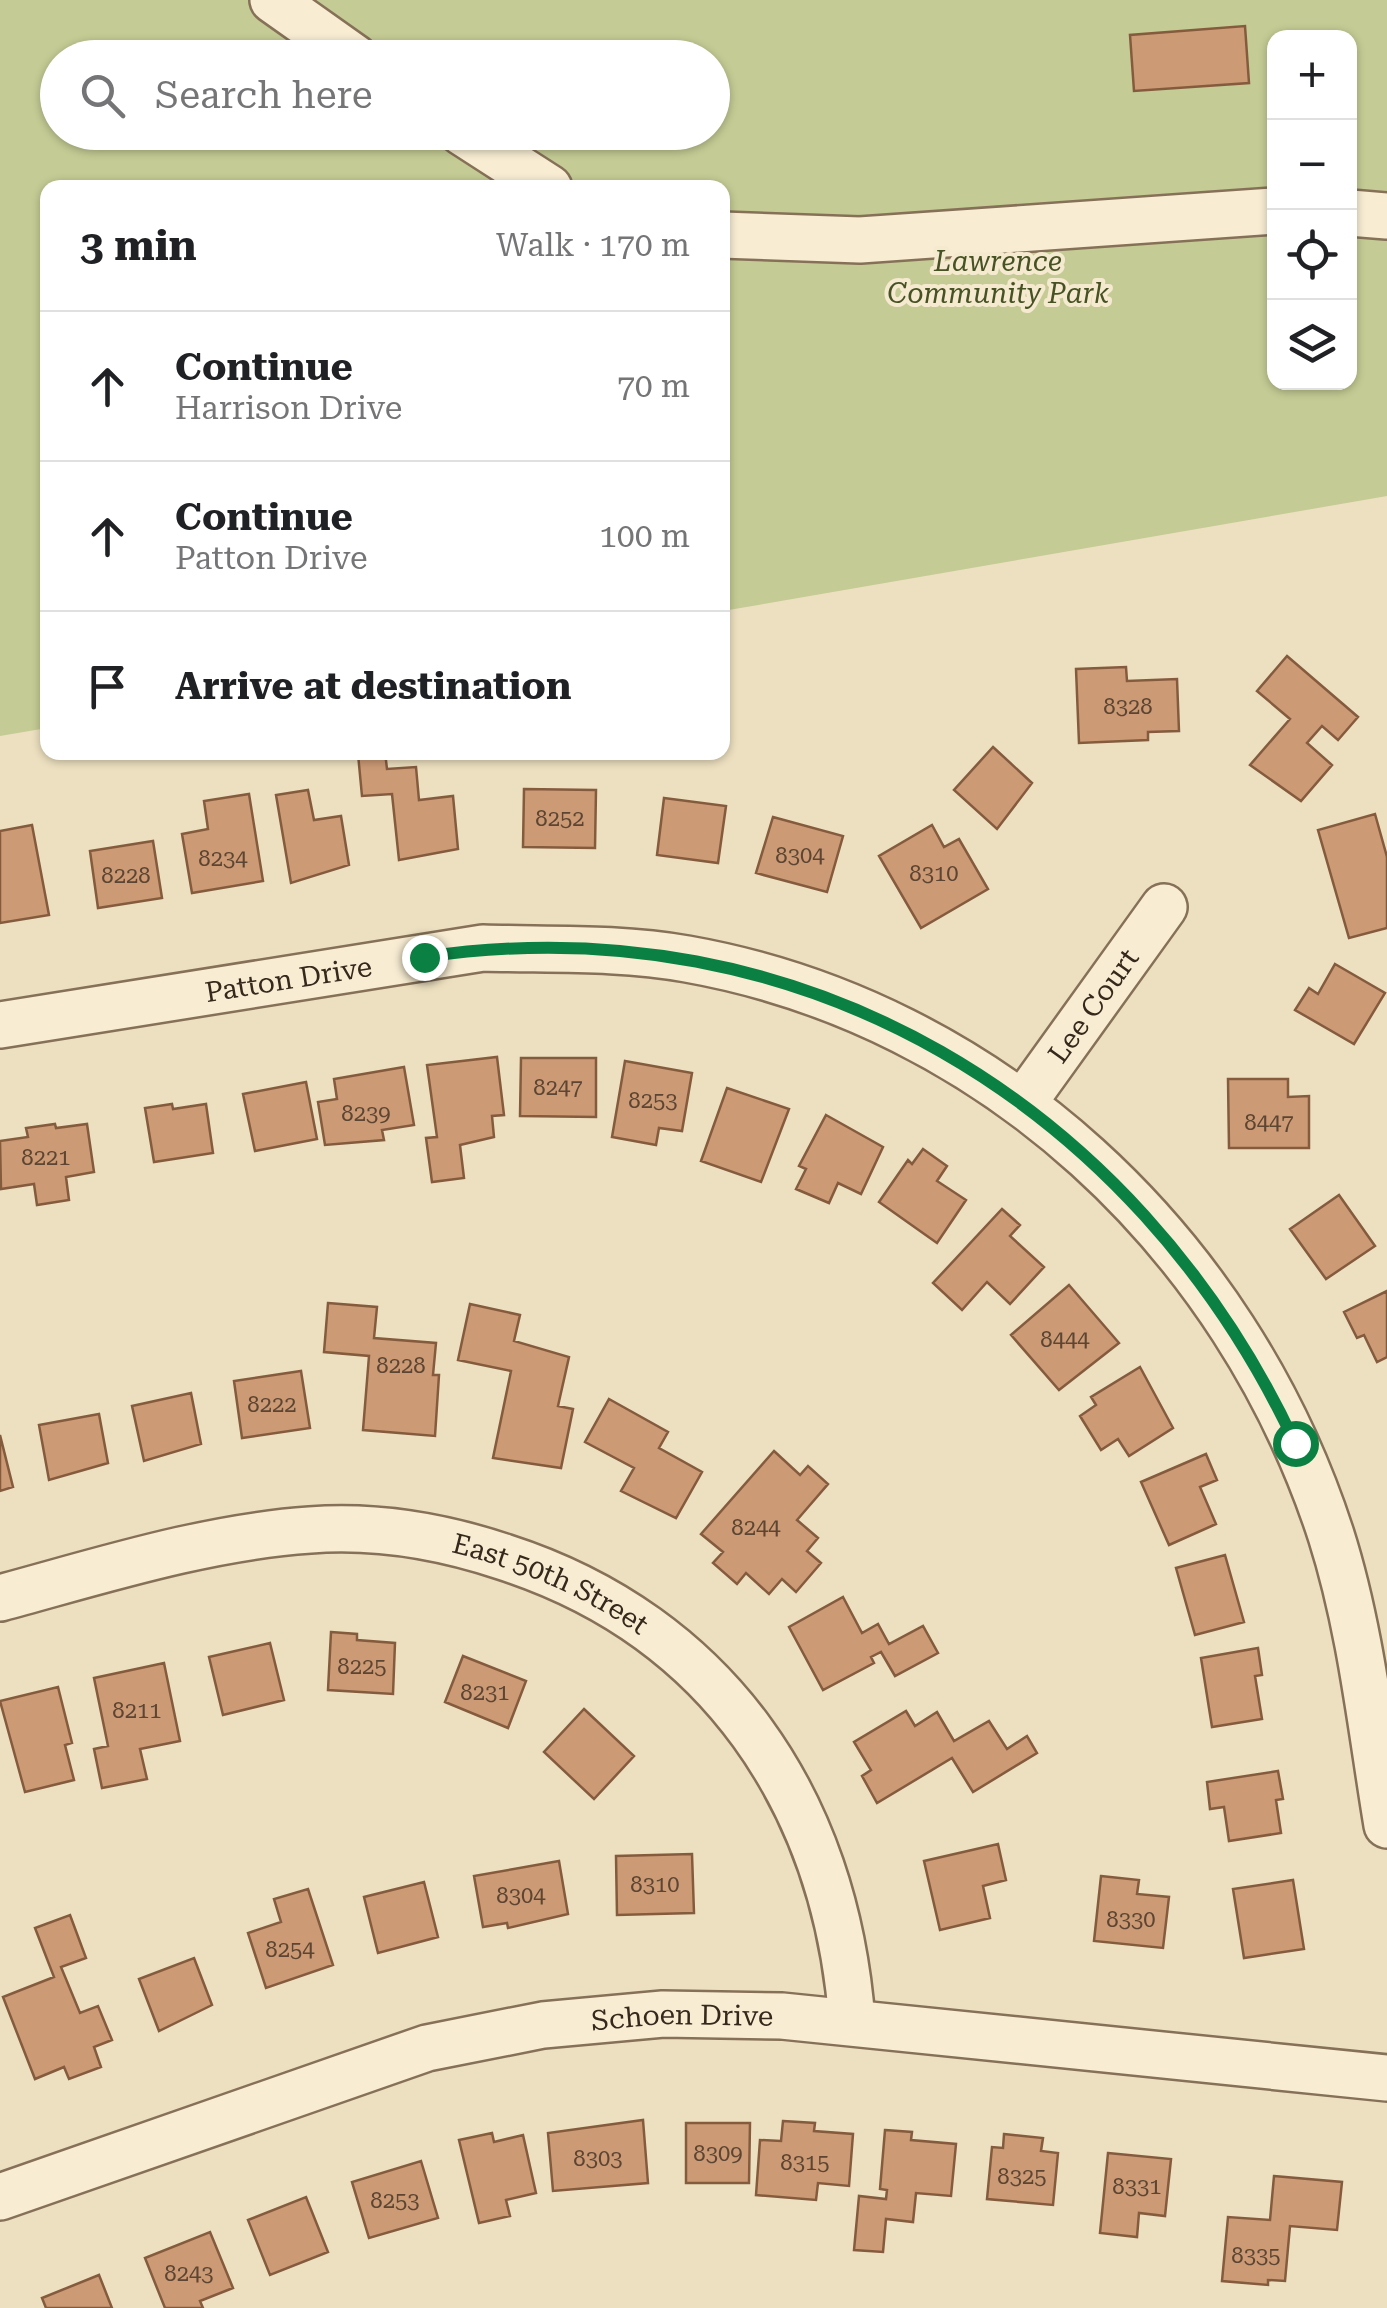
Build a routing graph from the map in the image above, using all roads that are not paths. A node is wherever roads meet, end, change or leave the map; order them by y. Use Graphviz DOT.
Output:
graph roads {
  1 [pos="273,0"];
  2 [pos="330,40"];
  3 [pos="490,150"];
  4 [pos="537,180"];
  5 [pos="1267,211"];
  6 [pos="1357,214"];
  7 [pos="1387,216"];
  8 [pos="730,235"];
  9 [pos="1164,907"];
  10 [pos="0,1026"];
  11 [pos="1023,1102"];
  12 [pos="0,1598"];
  13 [pos="1387,1825"];
  14 [pos="852,2022"];
  15 [pos="1387,2078"];
  16 [pos="0,2197"];
  1 -- 2 [label="street"];
  3 -- 4 [label="street"];
  5 -- 8 [label="street"];
  6 -- 7 [label="street"];
  9 -- 11 [label="street, Lee Court"];
  10 -- 11 [label="street, Patton Drive"];
  11 -- 13 [label="street, Patton Drive"];
  12 -- 14 [label="street, East 50th Street"];
  14 -- 15 [label="street, Schoen Drive"];
  14 -- 16 [label="street, Schoen Drive"];
}
